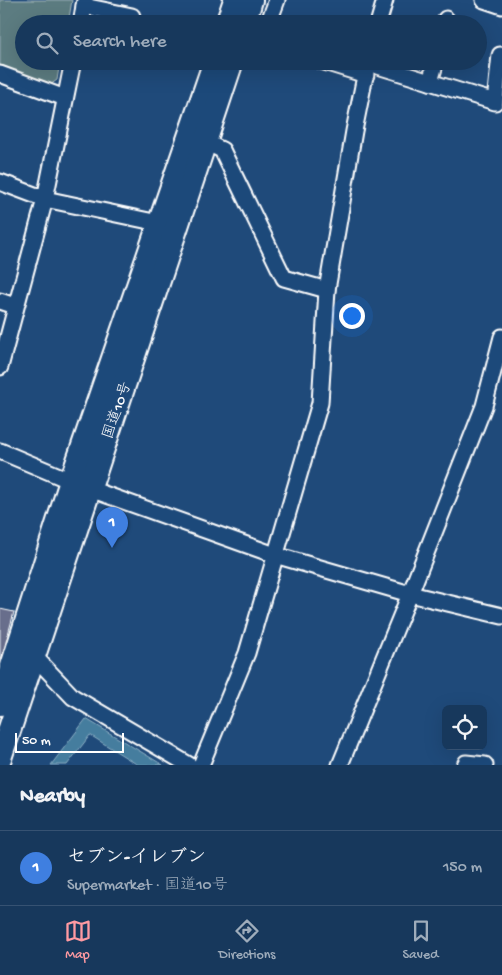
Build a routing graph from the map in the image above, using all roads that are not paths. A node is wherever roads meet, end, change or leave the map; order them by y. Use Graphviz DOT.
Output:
graph roads {
  1 [pos="235,0"];
  2 [pos="252,0"];
  3 [pos="277,0"];
  4 [pos="385,0"];
  5 [pos="484,0"];
  6 [pos="85,3"];
  7 [pos="502,6"];
  8 [pos="128,15"];
  9 [pos="234,15"];
  10 [pos="240,15"];
  11 [pos="271,15"];
  12 [pos="381,15"];
  13 [pos="500,55"];
  14 [pos="71,70"];
  15 [pos="213,70"];
  16 [pos="228,70"];
  17 [pos="366,70"];
  18 [pos="383,70"];
  19 [pos="433,70"];
  20 [pos="0,74"];
  21 [pos="430,82"];
  22 [pos="65,98"];
  23 [pos="197,140"];
  24 [pos="0,182"];
  25 [pos="45,199"];
  26 [pos="168,225"];
  27 [pos="327,290"];
  28 [pos="0,301"];
  29 [pos="15,306"];
  30 [pos="502,337"];
  31 [pos="0,367"];
  32 [pos="0,451"];
  33 [pos="80,485"];
  34 [pos="275,555"];
  35 [pos="410,594"];
  36 [pos="502,616"];
  37 [pos="34,656"];
  38 [pos="0,704"];
  39 [pos="0,758"];
  40 [pos="189,765"];
  41 [pos="201,765"];
  42 [pos="340,765"];
  43 [pos="465,765"];
  44 [pos="485,765"];
  1 -- 9 [label="highway"];
  2 -- 10 [label="highway"];
  3 -- 11 [label="street"];
  4 -- 12 [label="street"];
  5 -- 7 [label="street"];
  6 -- 8 [label="street"];
  13 -- 21 [label="street"];
  14 -- 22 [label="street"];
  15 -- 23 [label="highway, 国道10号"];
  16 -- 23 [label="highway, 国道10号"];
  17 -- 27 [label="street"];
  18 -- 21 [label="street"];
  19 -- 21 [label="street"];
  20 -- 22 [label="street"];
  22 -- 25 [label="street"];
  23 -- 26 [label="highway, 国道10号"];
  23 -- 27 [label="street"];
  24 -- 25 [label="street"];
  25 -- 26 [label="street"];
  25 -- 29 [label="street"];
  26 -- 33 [label="highway, 国道10号"];
  27 -- 34 [label="street"];
  28 -- 29 [label="street"];
  29 -- 31 [label="street"];
  30 -- 35 [label="street"];
  32 -- 33 [label="street"];
  33 -- 34 [label="street"];
  33 -- 37 [label="highway, 国道10号"];
  33 -- 38 [label="highway, 国道10号"];
  34 -- 35 [label="street"];
  34 -- 41 [label="street"];
  35 -- 36 [label="street"];
  35 -- 42 [label="street"];
  37 -- 39 [label="highway, 国道10号"];
  37 -- 40 [label="street"];
  43 -- 44 [label="street"];
}
